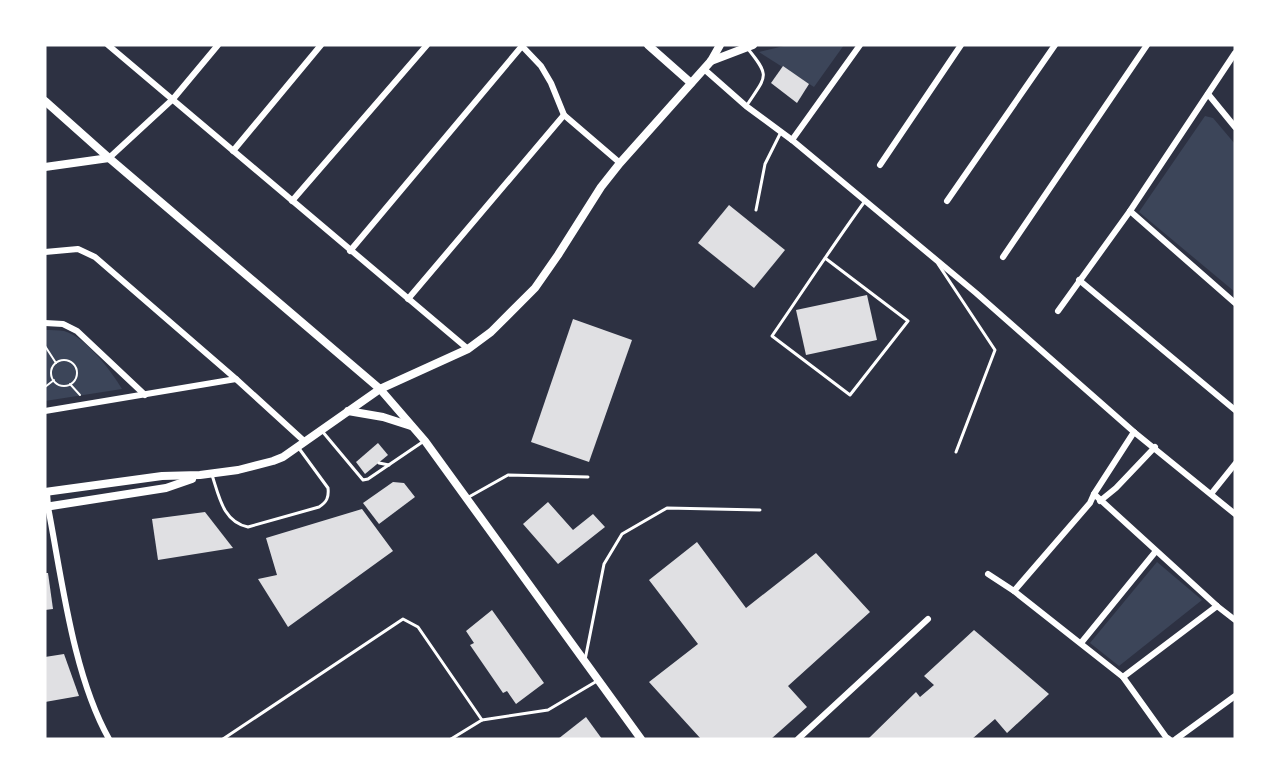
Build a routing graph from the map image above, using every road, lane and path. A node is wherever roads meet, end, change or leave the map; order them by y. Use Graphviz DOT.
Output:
graph roads {
  1 [pos="218,45"];
  2 [pos="321,45"];
  3 [pos="427,45"];
  4 [pos="521,45"];
  5 [pos="648,45"];
  6 [pos="720,45"];
  7 [pos="860,45"];
  8 [pos="961,45"];
  9 [pos="1055,45"];
  10 [pos="1147,45"];
  11 [pos="112,46"];
  12 [pos="750,46"];
  13 [pos="1235,53"];
  14 [pos="711,61"];
  15 [pos="704,69"];
  16 [pos="692,82"];
  17 [pos="1208,94"];
  18 [pos="173,99"];
  19 [pos="45,101"];
  20 [pos="746,106"];
  21 [pos="564,115"];
  22 [pos="1235,127"];
  23 [pos="781,132"];
  24 [pos="792,140"];
  25 [pos="233,151"];
  26 [pos="109,158"];
  27 [pos="620,163"];
  28 [pos="880,165"];
  29 [pos="45,167"];
  30 [pos="292,201"];
  31 [pos="865,201"];
  32 [pos="946,201"];
  33 [pos="756,210"];
  34 [pos="1130,211"];
  35 [pos="350,251"];
  36 [pos="45,252"];
  37 [pos="1003,257"];
  38 [pos="825,258"];
  39 [pos="936,260"];
  40 [pos="1079,280"];
  41 [pos="408,299"];
  42 [pos="1235,303"];
  43 [pos="1059,311"];
  44 [pos="45,324"];
  45 [pos="45,346"];
  46 [pos="468,349"];
  47 [pos="56,363"];
  48 [pos="236,379"];
  49 [pos="54,380"];
  50 [pos="70,384"];
  51 [pos="45,387"];
  52 [pos="380,389"];
  53 [pos="89,394"];
  54 [pos="145,395"];
  55 [pos="1235,410"];
  56 [pos="45,411"];
  57 [pos="348,411"];
  58 [pos="414,428"];
  59 [pos="321,429"];
  60 [pos="1134,432"];
  61 [pos="424,441"];
  62 [pos="301,444"];
  63 [pos="1155,447"];
  64 [pos="956,452"];
  65 [pos="379,463"];
  66 [pos="1235,464"];
  67 [pos="390,465"];
  68 [pos="211,474"];
  69 [pos="200,475"];
  70 [pos="588,477"];
  71 [pos="46,492"];
  72 [pos="1094,494"];
  73 [pos="1211,494"];
  74 [pos="466,499"];
  75 [pos="1101,500"];
  76 [pos="1090,503"];
  77 [pos="46,507"];
  78 [pos="760,510"];
  79 [pos="1235,514"];
  80 [pos="1156,551"];
  81 [pos="988,574"];
  82 [pos="1014,591"];
  83 [pos="1217,606"];
  84 [pos="928,619"];
  85 [pos="1235,620"];
  86 [pos="1081,644"];
  87 [pos="585,662"];
  88 [pos="1123,677"];
  89 [pos="598,680"];
  90 [pos="1235,696"];
  91 [pos="482,720"];
  92 [pos="109,739"];
  93 [pos="223,739"];
  94 [pos="451,739"];
  95 [pos="641,739"];
  96 [pos="798,739"];
  97 [pos="1169,739"];
  98 [pos="1177,739"];
  1 -- 18 [label="street"];
  2 -- 25 [label="street"];
  3 -- 30 [label="street"];
  4 -- 21 [label="street"];
  4 -- 35 [label="street"];
  5 -- 16 [label="street"];
  6 -- 14 [label="main road"];
  7 -- 24 [label="street"];
  8 -- 28 [label="street"];
  9 -- 32 [label="street"];
  10 -- 37 [label="street"];
  11 -- 18 [label="street"];
  12 -- 14 [label="main road"];
  12 -- 20 [label="lane"];
  13 -- 17 [label="street"];
  14 -- 15 [label="main road"];
  15 -- 16 [label="main road"];
  15 -- 20 [label="street"];
  16 -- 27 [label="main road"];
  17 -- 22 [label="street"];
  17 -- 34 [label="street"];
  18 -- 25 [label="street"];
  18 -- 26 [label="street"];
  19 -- 26 [label="main road"];
  20 -- 23 [label="street"];
  21 -- 27 [label="street"];
  21 -- 41 [label="street"];
  23 -- 24 [label="street"];
  23 -- 33 [label="lane"];
  24 -- 31 [label="street"];
  25 -- 30 [label="street"];
  26 -- 29 [label="street"];
  26 -- 52 [label="main road"];
  27 -- 46 [label="main road"];
  30 -- 35 [label="street"];
  31 -- 38 [label="lane"];
  31 -- 39 [label="street"];
  34 -- 40 [label="street"];
  34 -- 42 [label="street"];
  35 -- 41 [label="street"];
  36 -- 48 [label="street"];
  38 -- 38 [label="lane"];
  39 -- 60 [label="street"];
  39 -- 64 [label="lane"];
  40 -- 43 [label="street"];
  40 -- 55 [label="street"];
  41 -- 46 [label="street"];
  44 -- 54 [label="street"];
  45 -- 47 [label="path"];
  46 -- 52 [label="main road"];
  47 -- 49 [label="path"];
  47 -- 50 [label="path"];
  48 -- 54 [label="street"];
  48 -- 62 [label="street"];
  49 -- 50 [label="path"];
  49 -- 51 [label="path"];
  50 -- 53 [label="path"];
  52 -- 57 [label="main road"];
  52 -- 58 [label="main road"];
  54 -- 56 [label="street"];
  57 -- 58 [label="main road"];
  57 -- 59 [label="main road"];
  58 -- 61 [label="main road"];
  59 -- 62 [label="main road"];
  59 -- 67 [label="lane"];
  60 -- 63 [label="street"];
  60 -- 72 [label="street"];
  61 -- 67 [label="lane"];
  61 -- 74 [label="main road"];
  62 -- 68 [label="main road"];
  62 -- 68 [label="lane"];
  63 -- 73 [label="street"];
  63 -- 75 [label="street"];
  65 -- 67 [label="lane"];
  66 -- 73 [label="street"];
  68 -- 69 [label="main road"];
  69 -- 71 [label="main road"];
  69 -- 77 [label="main road"];
  70 -- 74 [label="lane"];
  71 -- 77 [label="street"];
  72 -- 75 [label="street"];
  72 -- 76 [label="street"];
  73 -- 79 [label="street"];
  74 -- 87 [label="main road"];
  75 -- 76 [label="street"];
  75 -- 80 [label="street"];
  76 -- 82 [label="street"];
  77 -- 92 [label="street"];
  78 -- 87 [label="lane"];
  80 -- 83 [label="street"];
  80 -- 86 [label="street"];
  81 -- 82 [label="street"];
  82 -- 86 [label="street"];
  83 -- 85 [label="street"];
  83 -- 88 [label="street"];
  84 -- 96 [label="street"];
  86 -- 88 [label="street"];
  87 -- 89 [label="main road"];
  88 -- 97 [label="street"];
  89 -- 91 [label="lane"];
  89 -- 95 [label="main road"];
  90 -- 98 [label="street"];
  91 -- 93 [label="lane"];
  91 -- 94 [label="lane"];
}
